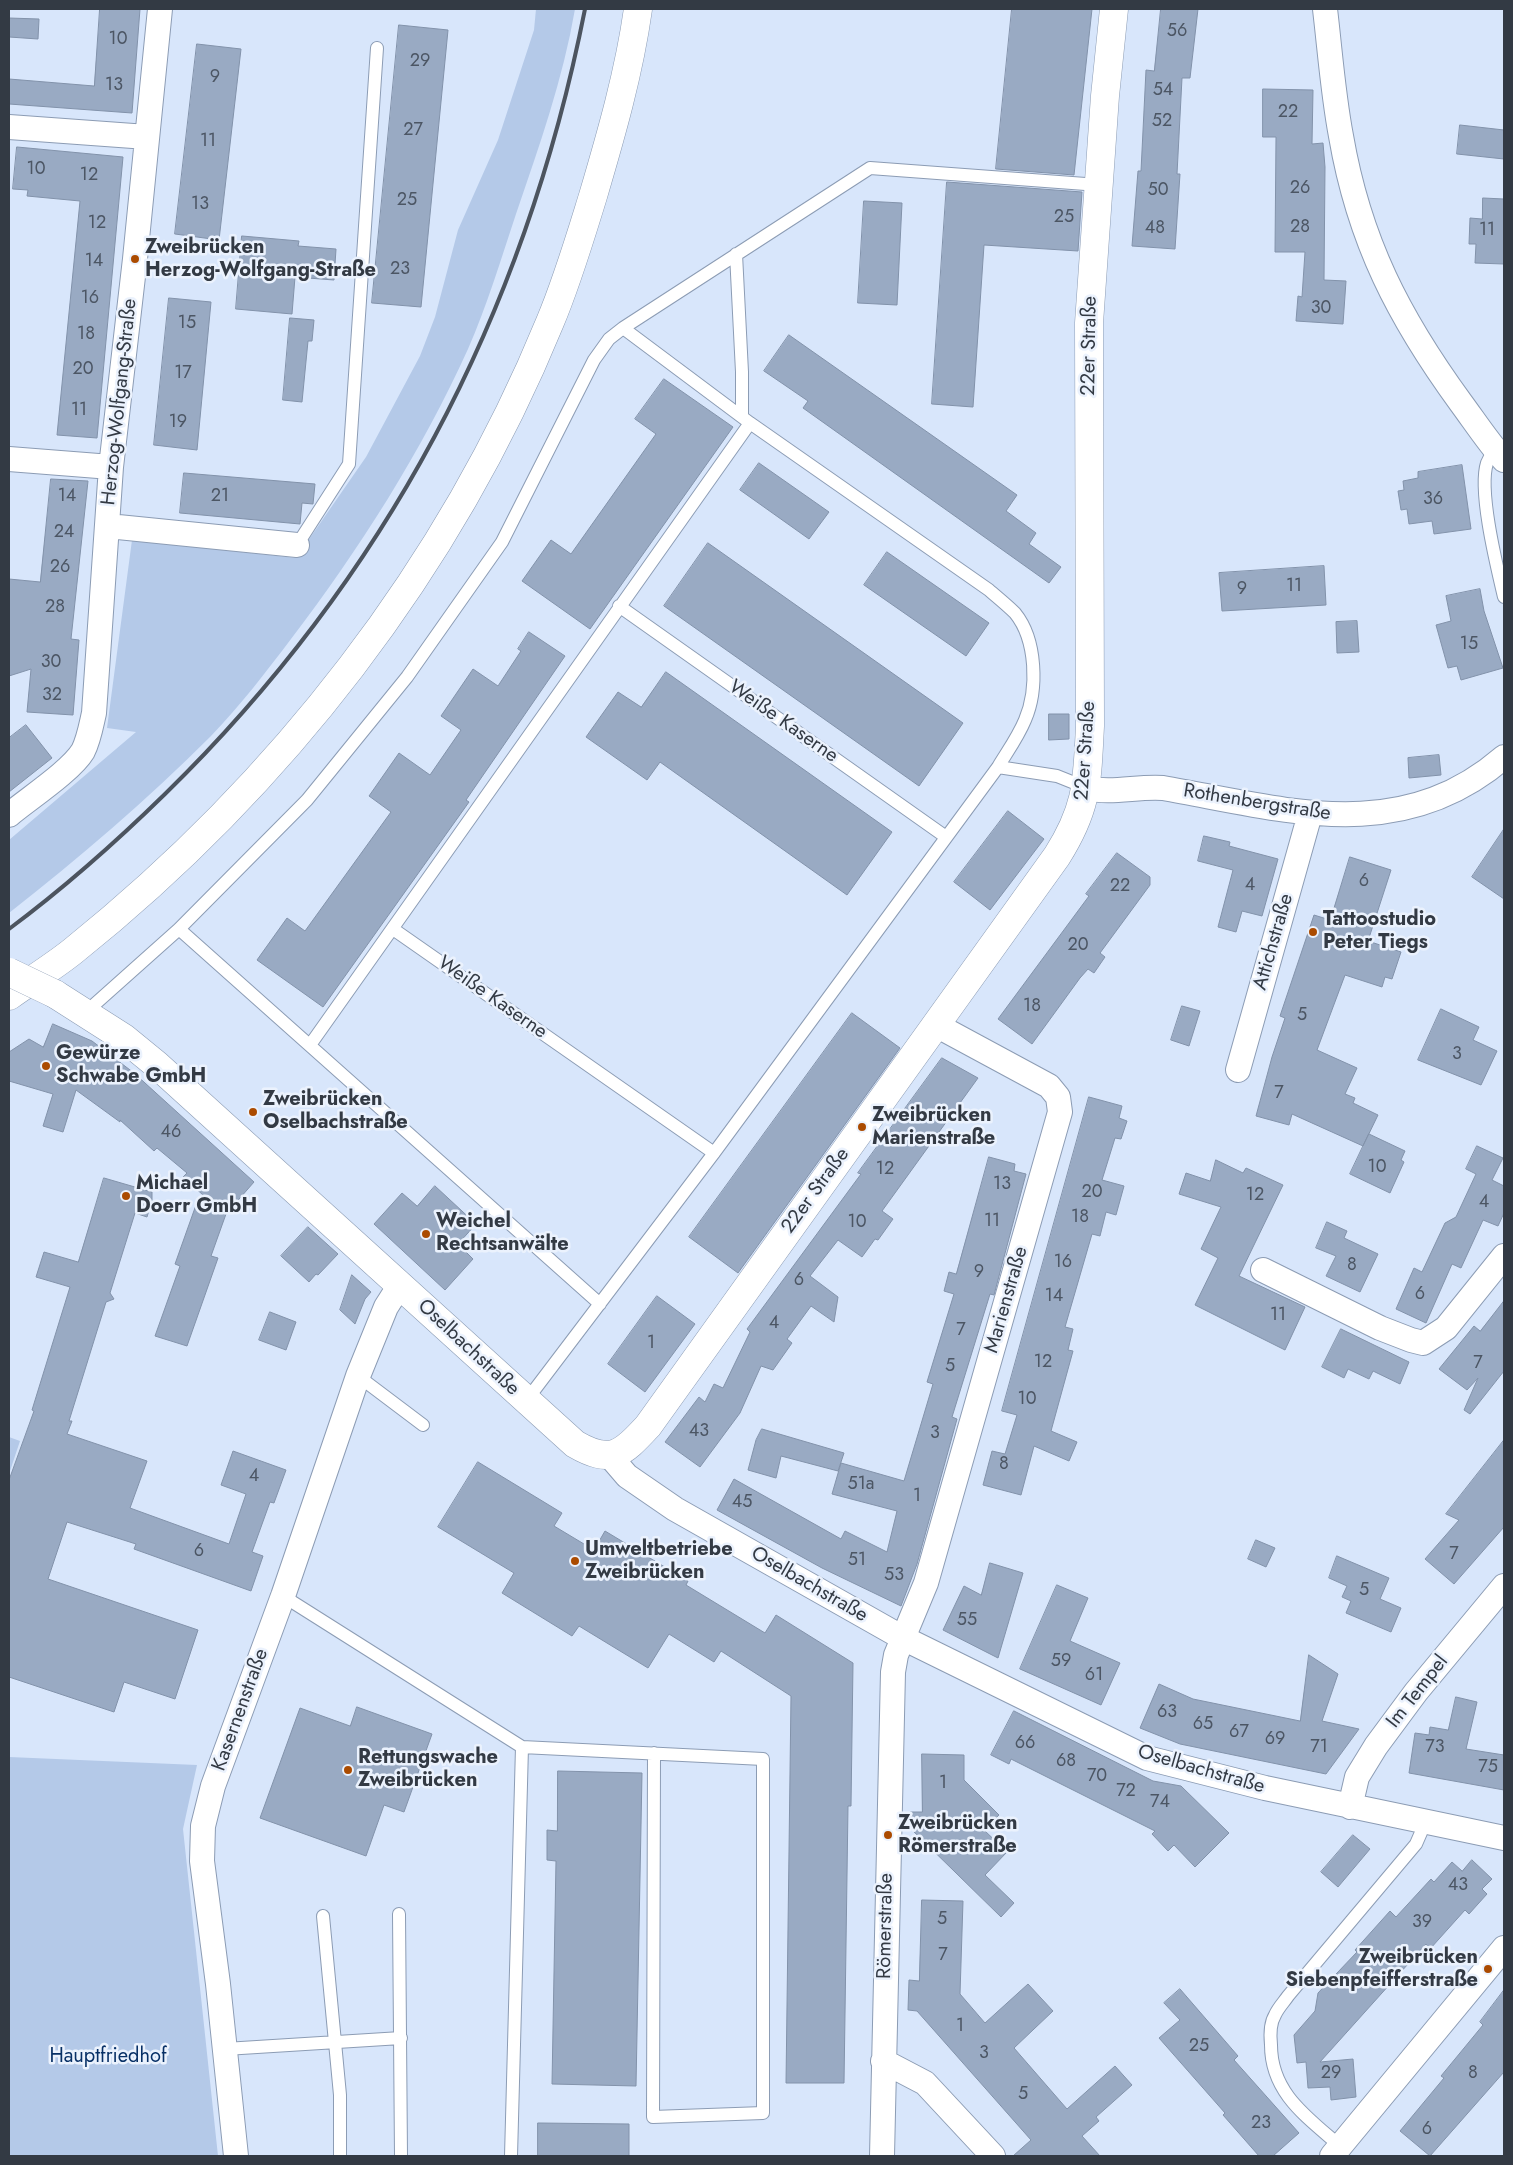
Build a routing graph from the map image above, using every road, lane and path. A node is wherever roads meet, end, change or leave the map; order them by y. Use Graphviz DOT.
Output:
graph roads {
  1 [pos="160,9"];
  2 [pos="638,9"];
  3 [pos="1114,9"];
  4 [pos="1325,9"];
  5 [pos="377,48"];
  6 [pos="9,127"];
  7 [pos="147,137"];
  8 [pos="1099,186"];
  9 [pos="736,254"];
  10 [pos="623,328"];
  11 [pos="746,420"];
  12 [pos="1500,454"];
  13 [pos="9,459"];
  14 [pos="111,467"];
  15 [pos="108,526"];
  16 [pos="297,545"];
  17 [pos="1504,597"];
  18 [pos="619,606"];
  19 [pos="1504,757"];
  20 [pos="998,767"];
  21 [pos="1087,788"];
  22 [pos="1310,814"];
  23 [pos="9,815"];
  24 [pos="946,837"];
  25 [pos="179,929"];
  26 [pos="393,930"];
  27 [pos="9,972"];
  28 [pos="9,996"];
  29 [pos="86,1012"];
  30 [pos="936,1025"];
  31 [pos="310,1045"];
  32 [pos="1238,1070"];
  33 [pos="714,1152"];
  34 [pos="1504,1256"];
  35 [pos="1263,1270"];
  36 [pos="400,1285"];
  37 [pos="600,1304"];
  38 [pos="358,1376"];
  39 [pos="526,1401"];
  40 [pos="424,1425"];
  41 [pos="609,1455"];
  42 [pos="1504,1586"];
  43 [pos="283,1596"];
  44 [pos="903,1638"];
  45 [pos="522,1747"];
  46 [pos="654,1753"];
  47 [pos="1350,1807"];
  48 [pos="1426,1821"];
  49 [pos="1504,1838"];
  50 [pos="399,1914"];
  51 [pos="323,1916"];
  52 [pos="1504,1948"];
  53 [pos="401,2038"];
  54 [pos="336,2042"];
  55 [pos="225,2049"];
  56 [pos="883,2060"];
  57 [pos="1336,2151"];
  58 [pos="236,2156"];
  59 [pos="340,2156"];
  60 [pos="401,2156"];
  61 [pos="511,2156"];
  62 [pos="882,2156"];
  63 [pos="993,2156"];
  1 -- 7 [label="street, Herzog-Wolfgang-Straße"];
  2 -- 28 [label="street"];
  3 -- 8 [label="street, 22er Straße"];
  4 -- 12 [label="street"];
  5 -- 16 [label="lane, Herzog-Wolfgang-Straße"];
  6 -- 7 [label="street"];
  7 -- 14 [label="street, Herzog-Wolfgang-Straße"];
  8 -- 9 [label="lane"];
  8 -- 21 [label="street, 22er Straße"];
  9 -- 10 [label="lane"];
  9 -- 11 [label="lane"];
  10 -- 11 [label="lane"];
  10 -- 25 [label="lane"];
  11 -- 18 [label="lane"];
  11 -- 20 [label="lane"];
  12 -- 17 [label="lane"];
  13 -- 14 [label="street"];
  14 -- 15 [label="street, Herzog-Wolfgang-Straße"];
  15 -- 16 [label="street, Herzog-Wolfgang-Straße"];
  15 -- 23 [label="street, Herzog-Wolfgang-Straße"];
  18 -- 24 [label="lane, Weiße Kaserne"];
  18 -- 26 [label="lane"];
  19 -- 22 [label="street, Rothenbergstraße"];
  20 -- 21 [label="lane"];
  20 -- 24 [label="lane"];
  21 -- 22 [label="street, Rothenbergstraße"];
  21 -- 30 [label="street, 22er Straße"];
  22 -- 32 [label="street, Attichstraße"];
  24 -- 33 [label="lane"];
  25 -- 29 [label="lane"];
  25 -- 31 [label="lane"];
  26 -- 31 [label="lane"];
  26 -- 33 [label="lane, Weiße Kaserne"];
  27 -- 29 [label="street, Oselbachstraße, bridge"];
  29 -- 36 [label="street, Oselbachstraße"];
  30 -- 41 [label="street, 22er Straße"];
  30 -- 44 [label="street, Marienstraße"];
  31 -- 37 [label="lane"];
  33 -- 37 [label="lane"];
  34 -- 35 [label="street"];
  36 -- 38 [label="street, Kasernenstraße"];
  36 -- 39 [label="street, Oselbachstraße"];
  37 -- 39 [label="lane"];
  38 -- 40 [label="lane"];
  38 -- 43 [label="street, Kasernenstraße"];
  39 -- 41 [label="street, Oselbachstraße"];
  41 -- 44 [label="street, Oselbachstraße"];
  42 -- 47 [label="street, Im Tempel"];
  43 -- 45 [label="lane"];
  43 -- 55 [label="street, Kasernenstraße"];
  44 -- 47 [label="street, Oselbachstraße"];
  44 -- 56 [label="street, Römerstraße"];
  45 -- 46 [label="lane"];
  45 -- 61 [label="lane"];
  46 -- 46 [label="lane"];
  47 -- 48 [label="street, Oselbachstraße"];
  48 -- 49 [label="street, Oselbachstraße"];
  48 -- 57 [label="lane"];
  50 -- 53 [label="lane"];
  51 -- 54 [label="lane"];
  52 -- 57 [label="street"];
  53 -- 54 [label="lane"];
  53 -- 60 [label="lane"];
  54 -- 55 [label="lane"];
  54 -- 59 [label="lane"];
  55 -- 58 [label="street, Kasernenstraße"];
  56 -- 62 [label="street, Römerstraße"];
  56 -- 63 [label="street"];
}
